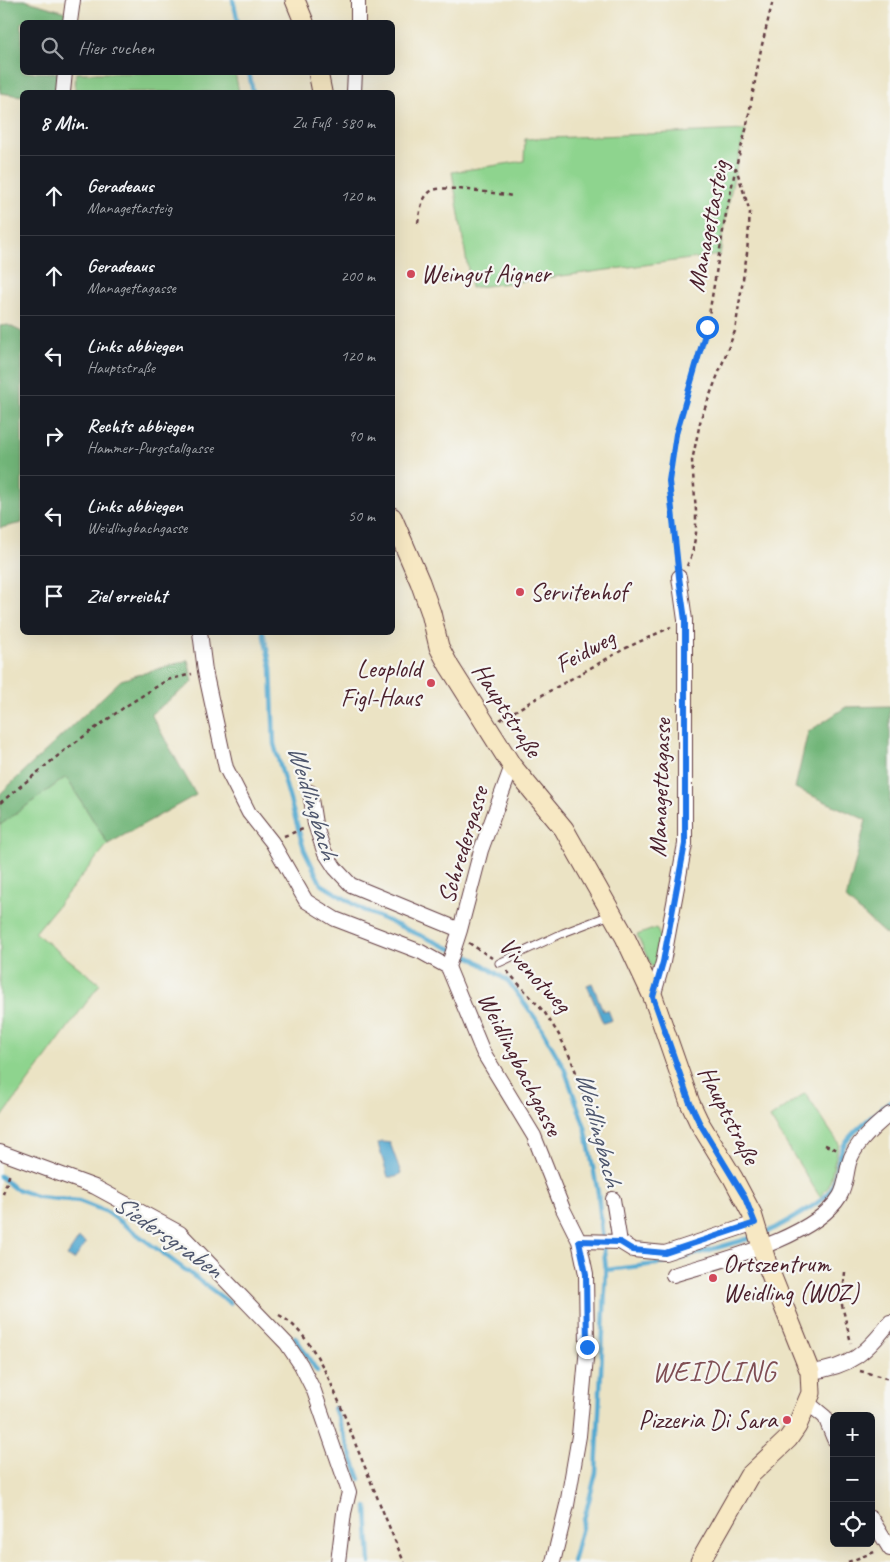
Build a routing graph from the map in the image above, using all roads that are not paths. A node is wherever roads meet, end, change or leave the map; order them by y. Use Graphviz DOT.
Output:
graph roads {
  1 [pos="73,0"];
  2 [pos="295,0"];
  3 [pos="358,0"];
  4 [pos="70,20"];
  5 [pos="303,20"];
  6 [pos="358,20"];
  7 [pos="65,75"];
  8 [pos="319,75"];
  9 [pos="355,75"];
  10 [pos="63,90"];
  11 [pos="322,90"];
  12 [pos="354,90"];
  13 [pos="395,524"];
  14 [pos="679,577"];
  15 [pos="200,635"];
  16 [pos="512,766"];
  17 [pos="310,792"];
  18 [pos="613,914"];
  19 [pos="459,935"];
  20 [pos="450,961"];
  21 [pos="499,963"];
  22 [pos="653,997"];
  23 [pos="890,1114"];
  24 [pos="0,1152"];
  25 [pos="614,1199"];
  26 [pos="758,1235"];
  27 [pos="579,1241"];
  28 [pos="616,1242"];
  29 [pos="673,1275"];
  30 [pos="890,1322"];
  31 [pos="810,1372"];
  32 [pos="808,1403"];
  33 [pos="830,1429"];
  34 [pos="875,1527"];
  35 [pos="885,1550"];
  36 [pos="338,1562"];
  37 [pos="553,1562"];
  38 [pos="700,1562"];
  1 -- 4 [label="street"];
  2 -- 5 [label="main road"];
  3 -- 6 [label="street"];
  7 -- 10 [label="street"];
  8 -- 11 [label="main road"];
  9 -- 12 [label="street"];
  13 -- 16 [label="main road, Hauptstraße"];
  14 -- 22 [label="street, Managettagasse"];
  15 -- 20 [label="street"];
  16 -- 18 [label="main road, Hauptstraße"];
  16 -- 19 [label="street, Schredergasse"];
  17 -- 19 [label="street"];
  18 -- 21 [label="lane"];
  18 -- 22 [label="main road, Hauptstraße"];
  19 -- 20 [label="street, Schredergasse"];
  20 -- 27 [label="street, Weidlingbachgasse"];
  22 -- 26 [label="main road, Hauptstraße"];
  23 -- 26 [label="street"];
  24 -- 36 [label="street"];
  25 -- 28 [label="street"];
  26 -- 28 [label="street"];
  26 -- 29 [label="street"];
  26 -- 31 [label="main road, Hauptstraße"];
  27 -- 28 [label="street"];
  27 -- 37 [label="street, Weidlingbachgasse"];
  30 -- 31 [label="street"];
  31 -- 32 [label="main road, Hauptstraße"];
  32 -- 33 [label="street"];
  32 -- 38 [label="main road, Hauptstraße"];
  34 -- 35 [label="street"];
}
